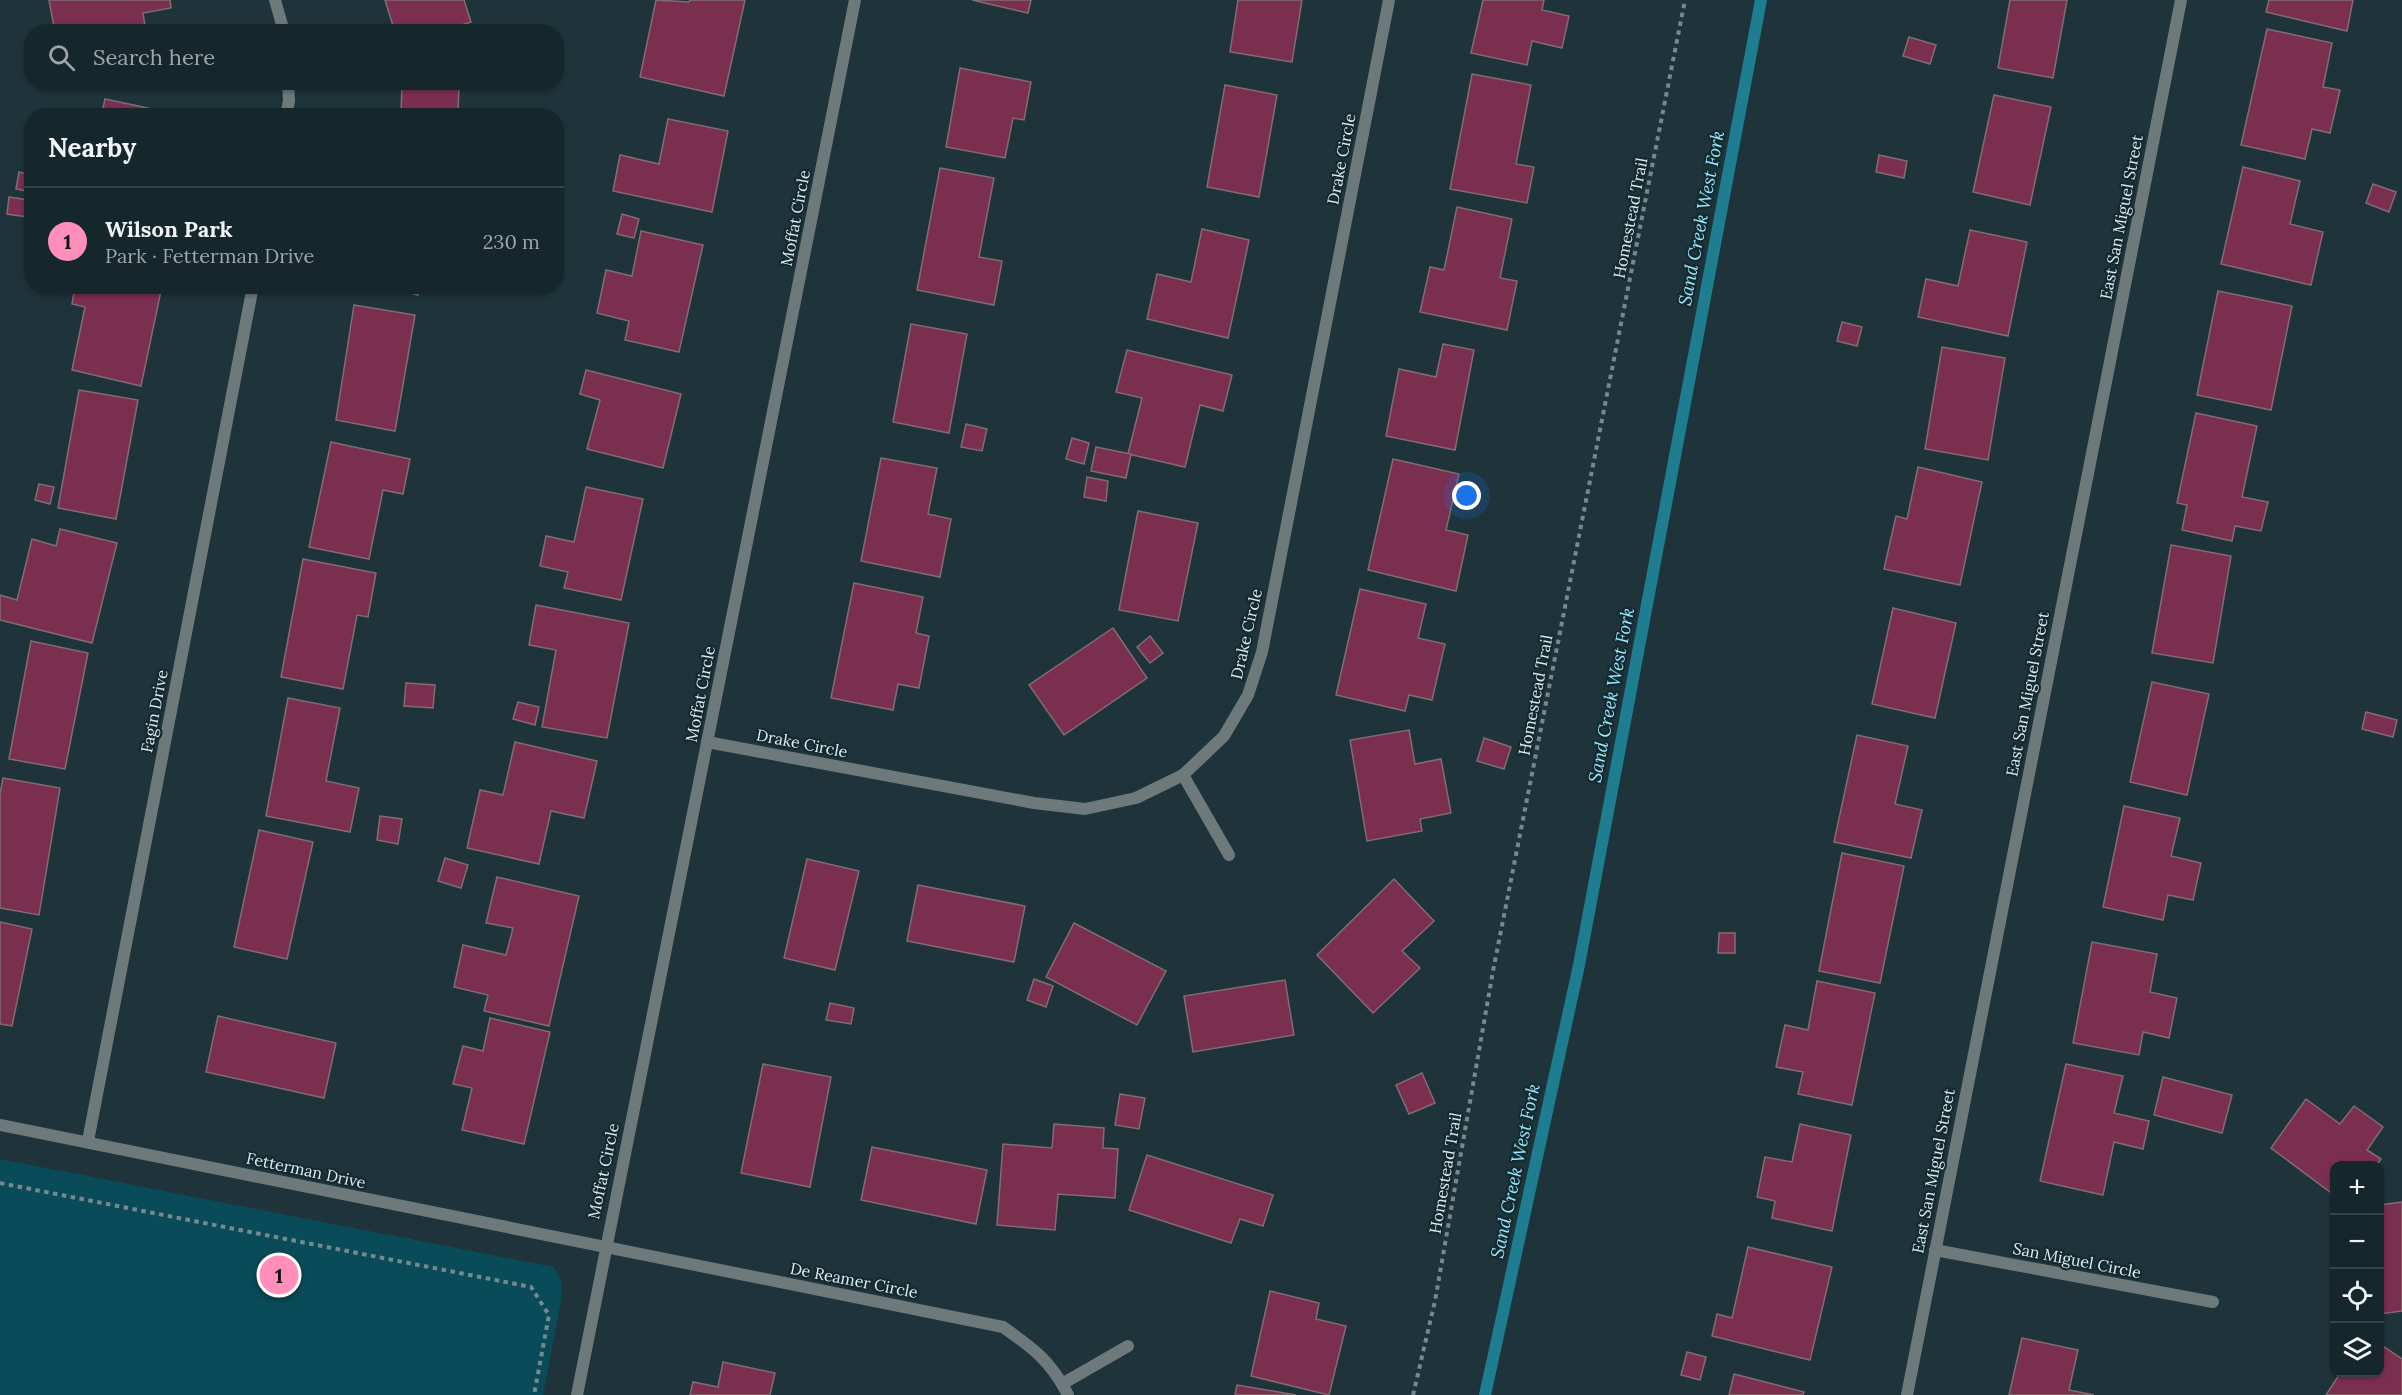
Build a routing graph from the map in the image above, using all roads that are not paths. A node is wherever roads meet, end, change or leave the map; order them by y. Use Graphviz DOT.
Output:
graph roads {
  1 [pos="275,0"];
  2 [pos="855,0"];
  3 [pos="1389,0"];
  4 [pos="2181,0"];
  5 [pos="282,24"];
  6 [pos="288,90"];
  7 [pos="288,108"];
  8 [pos="251,294"];
  9 [pos="707,742"];
  10 [pos="1184,775"];
  11 [pos="1229,855"];
  12 [pos="0,1125"];
  13 [pos="88,1142"];
  14 [pos="604,1249"];
  15 [pos="1935,1250"];
  16 [pos="2213,1302"];
  17 [pos="1128,1346"];
  18 [pos="1065,1390"];
  19 [pos="577,1395"];
  20 [pos="1907,1395"];
  1 -- 5 [label="street"];
  2 -- 9 [label="street, Moffat Circle"];
  3 -- 10 [label="street, Drake Circle"];
  4 -- 15 [label="street, East San Miguel Street"];
  6 -- 7 [label="street"];
  8 -- 13 [label="street, Fagin Drive"];
  9 -- 10 [label="street, Drake Circle"];
  9 -- 14 [label="street, Moffat Circle"];
  10 -- 11 [label="street"];
  12 -- 13 [label="street, Fetterman Drive"];
  13 -- 14 [label="street, Fetterman Drive"];
  14 -- 18 [label="street, De Reamer Circle"];
  14 -- 19 [label="street, Moffat Circle"];
  15 -- 16 [label="street, San Miguel Circle"];
  15 -- 20 [label="street, East San Miguel Street"];
  17 -- 18 [label="street"];
}
